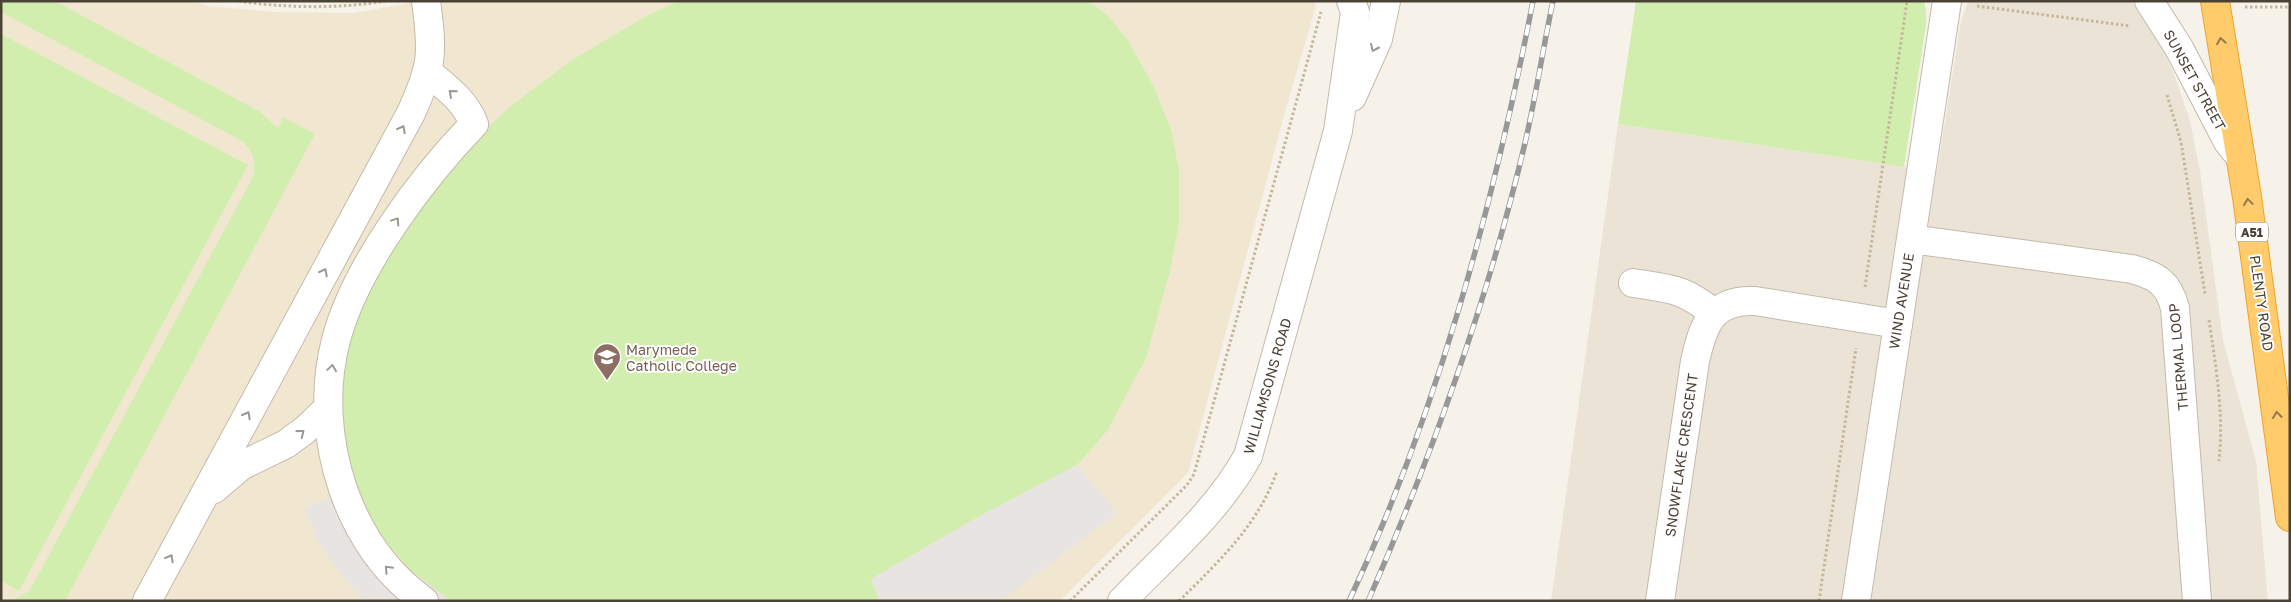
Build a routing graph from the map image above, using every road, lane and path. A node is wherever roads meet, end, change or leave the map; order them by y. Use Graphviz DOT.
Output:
graph roads {
  1 [pos="239,1"];
  2 [pos="385,1"];
  3 [pos="426,1"];
  4 [pos="1352,1"];
  5 [pos="1386,1"];
  6 [pos="1947,1"];
  7 [pos="2149,1"];
  8 [pos="2214,1"];
  9 [pos="1322,7"];
  10 [pos="2138,27"];
  11 [pos="428,72"];
  12 [pos="1338,131"];
  13 [pos="2241,158"];
  14 [pos="1911,239"];
  15 [pos="1633,283"];
  16 [pos="1714,313"];
  17 [pos="1898,324"];
  18 [pos="328,408"];
  19 [pos="203,498"];
  20 [pos="2290,517"];
  21 [pos="147,601"];
  22 [pos="424,601"];
  23 [pos="1070,601"];
  24 [pos="1122,601"];
  25 [pos="1660,601"];
  26 [pos="1856,601"];
  27 [pos="2197,601"];
  1 -- 2 [label="path"];
  3 -- 11 [label="street"];
  4 -- 12 [label="street, WILLIAMSONS ROAD"];
  5 -- 12 [label="street, WILLIAMSONS ROAD, one-way"];
  6 -- 10 [label="path"];
  6 -- 14 [label="street, WIND AVENUE"];
  7 -- 13 [label="street, SUNSET STREET"];
  13 -- 8 [label="highway, PLENTY ROAD / A51, one-way"];
  9 -- 23 [label="path"];
  18 -- 11 [label="street, one-way"];
  19 -- 11 [label="street, one-way"];
  12 -- 24 [label="street, WILLIAMSONS ROAD"];
  20 -- 13 [label="highway, PLENTY ROAD / A51, one-way"];
  14 -- 17 [label="street, WIND AVENUE"];
  14 -- 27 [label="street, THERMAL LOOP"];
  15 -- 16 [label="street"];
  16 -- 17 [label="street"];
  16 -- 25 [label="street, SNOWFLAKE CRESCENT"];
  17 -- 26 [label="street, WIND AVENUE"];
  19 -- 18 [label="street, one-way"];
  22 -- 18 [label="street, one-way"];
  21 -- 19 [label="street, one-way"];
}
